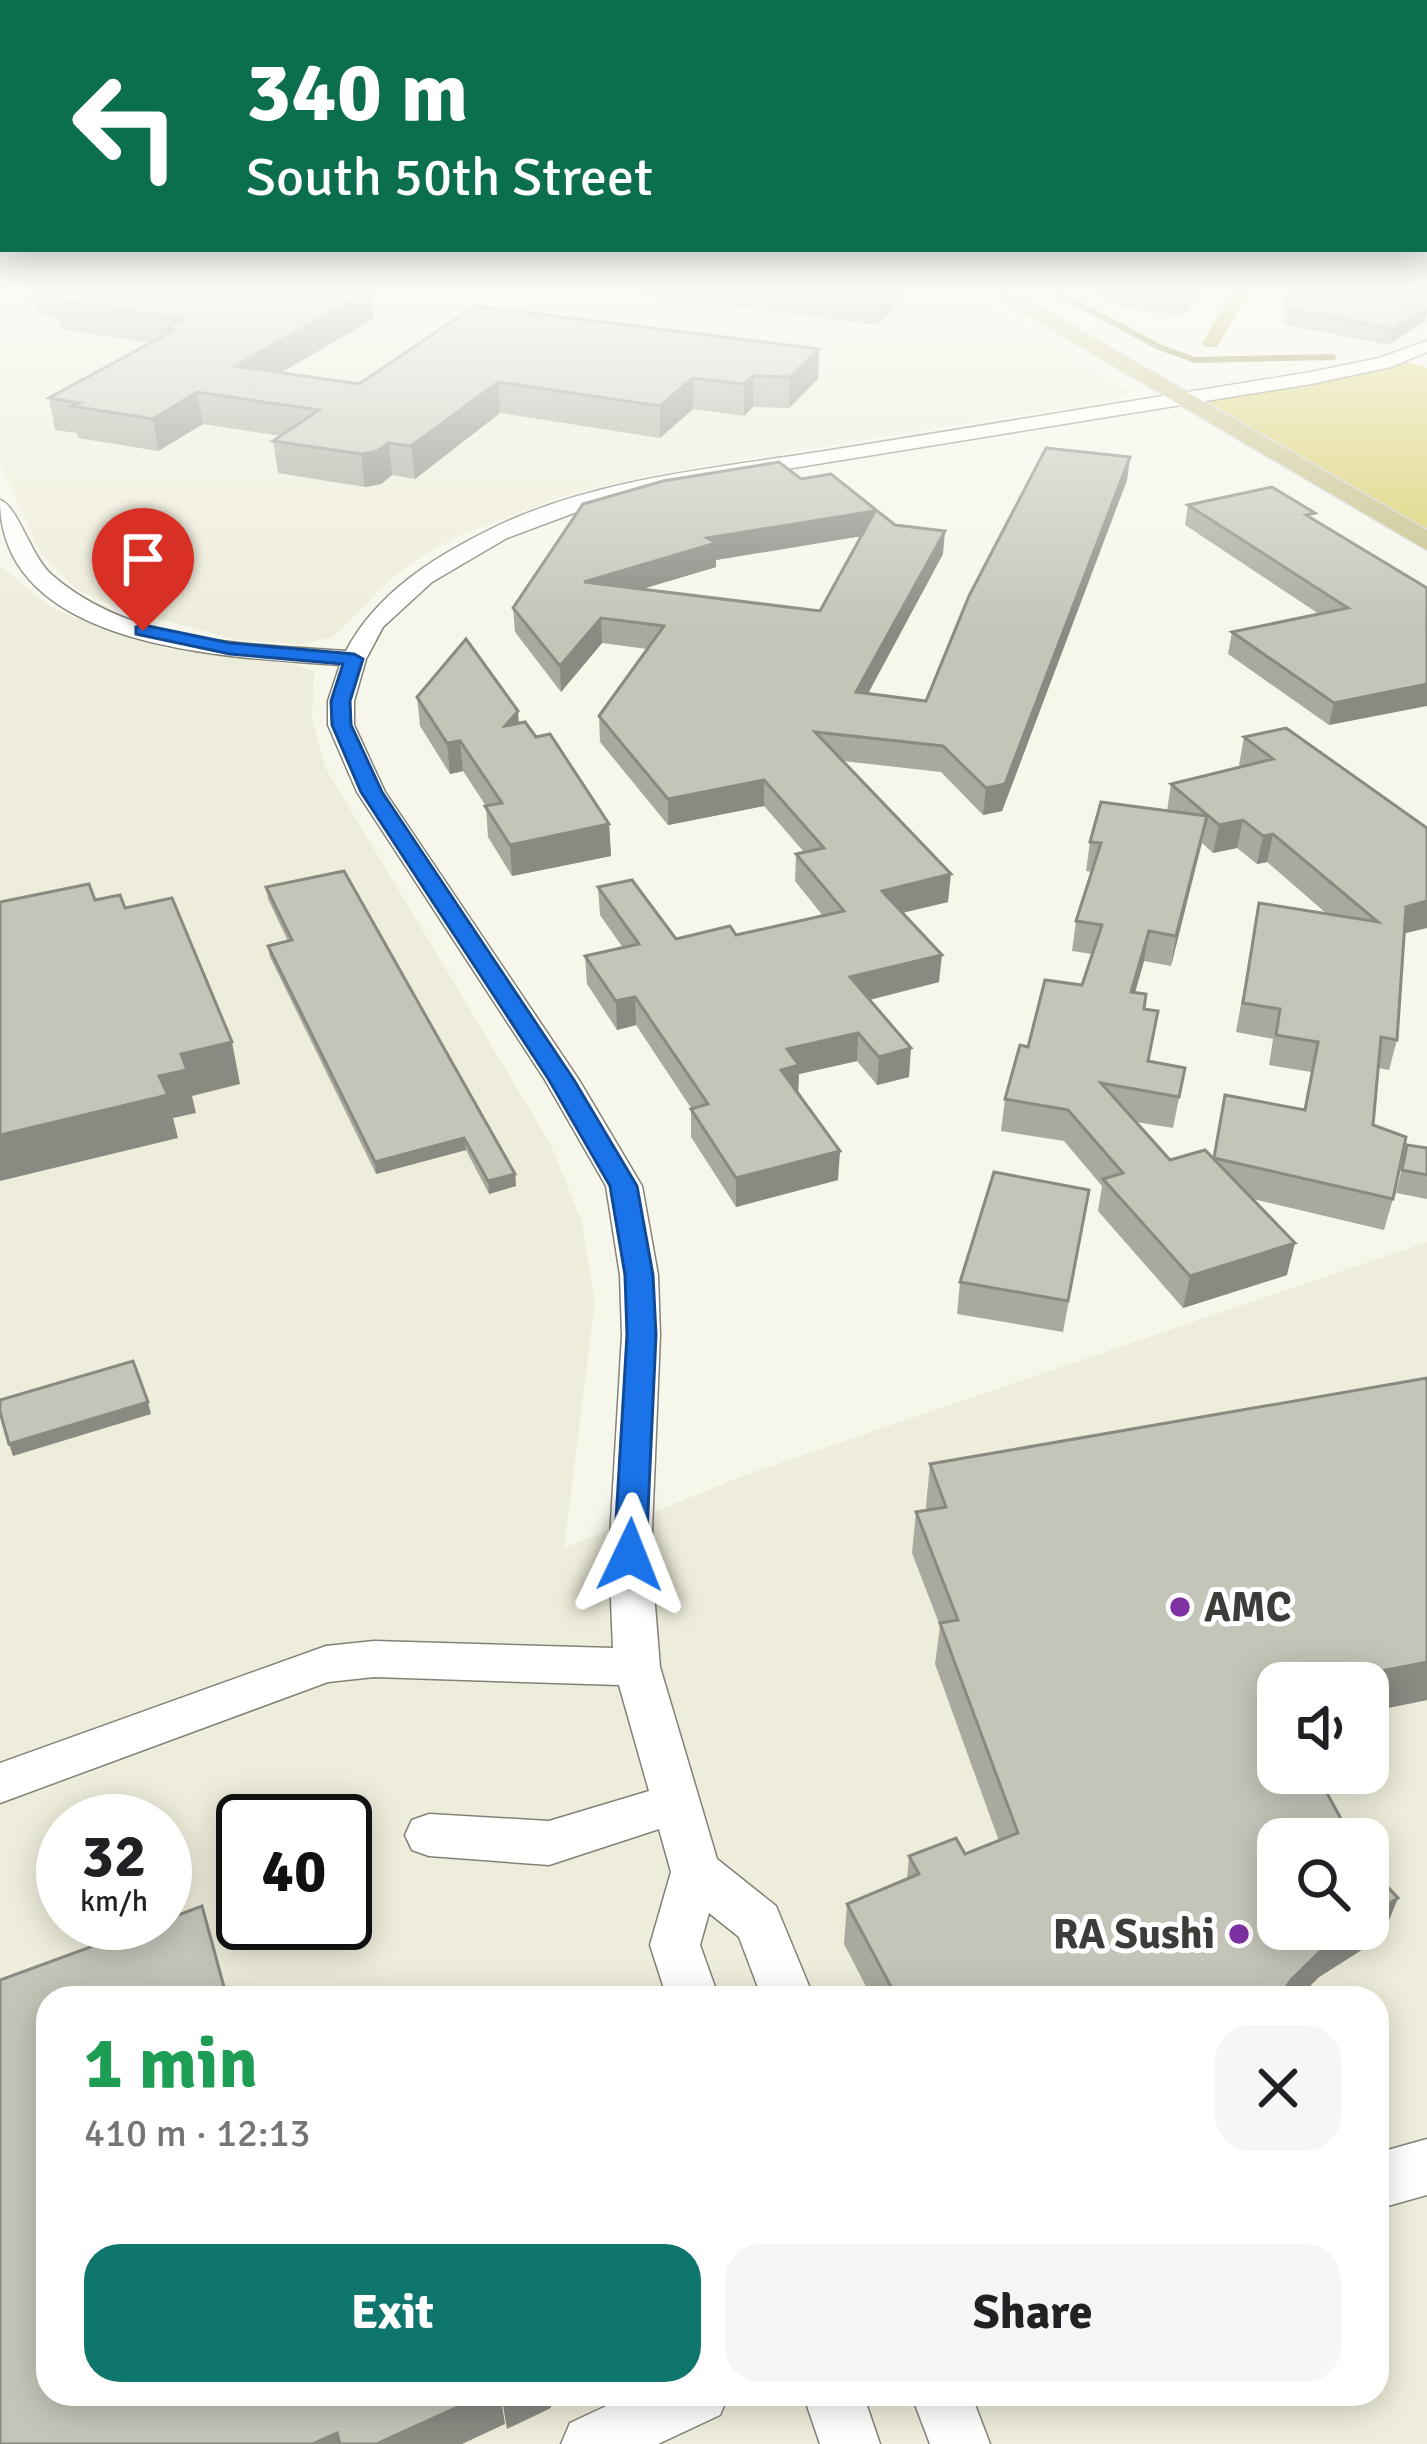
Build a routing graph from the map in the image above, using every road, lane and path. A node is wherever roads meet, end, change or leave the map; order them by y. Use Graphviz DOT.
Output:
graph roads {
  1 [pos="1155,402"];
  2 [pos="1187,402"];
  3 [pos="0,506"];
  4 [pos="6,537"];
  5 [pos="1427,542"];
  6 [pos="354,659"];
  7 [pos="637,1667"];
  8 [pos="0,1783"];
  9 [pos="676,1803"];
  10 [pos="429,1835"];
  11 [pos="696,1872"];
  12 [pos="689,1986"];
  13 [pos="783,1986"];
  14 [pos="1427,2167"];
  15 [pos="1389,2178"];
  16 [pos="673,2406"];
  17 [pos="836,2406"];
  18 [pos="946,2406"];
  19 [pos="591,2444"];
  20 [pos="850,2444"];
  21 [pos="960,2444"];
  1 -- 6 [label="street"];
  2 -- 5 [label="main road"];
  3 -- 4 [label="street"];
  4 -- 6 [label="street"];
  6 -- 7 [label="street"];
  7 -- 8 [label="street"];
  7 -- 9 [label="street"];
  9 -- 10 [label="street"];
  9 -- 11 [label="street"];
  11 -- 12 [label="street"];
  11 -- 13 [label="street"];
  14 -- 15 [label="street"];
  16 -- 19 [label="street"];
  17 -- 20 [label="street"];
  18 -- 21 [label="street"];
}
